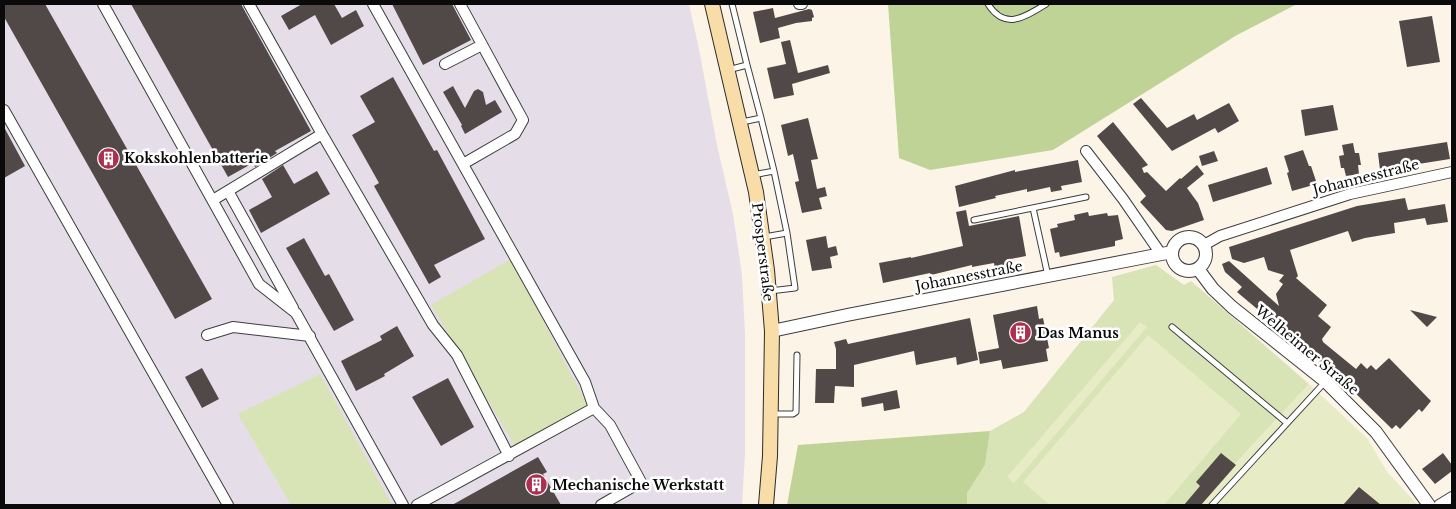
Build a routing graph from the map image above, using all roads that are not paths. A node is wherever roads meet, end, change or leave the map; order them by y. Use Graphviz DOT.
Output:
graph roads {
  1 [pos="103,4"];
  2 [pos="249,4"];
  3 [pos="373,4"];
  4 [pos="460,4"];
  5 [pos="712,4"];
  6 [pos="732,4"];
  7 [pos="988,4"];
  8 [pos="1046,4"];
  9 [pos="482,45"];
  10 [pos="445,64"];
  11 [pos="747,65"];
  12 [pos="728,70"];
  13 [pos="4,110"];
  14 [pos="761,118"];
  15 [pos="740,123"];
  16 [pos="322,134"];
  17 [pos="1086,151"];
  18 [pos="463,164"];
  19 [pos="774,171"];
  20 [pos="1452,172"];
  21 [pos="752,175"];
  22 [pos="228,190"];
  23 [pos="1086,197"];
  24 [pos="212,200"];
  25 [pos="1033,208"];
  26 [pos="974,220"];
  27 [pos="787,233"];
  28 [pos="763,238"];
  29 [pos="1204,245"];
  30 [pos="1166,253"];
  31 [pos="1198,269"];
  32 [pos="1048,276"];
  33 [pos="769,291"];
  34 [pos="296,313"];
  35 [pos="1172,327"];
  36 [pos="772,331"];
  37 [pos="207,335"];
  38 [pos="310,336"];
  39 [pos="797,355"];
  40 [pos="1325,381"];
  41 [pos="594,408"];
  42 [pos="771,414"];
  43 [pos="1287,423"];
  44 [pos="509,456"];
  45 [pos="1452,497"];
  46 [pos="228,505"];
  47 [pos="403,505"];
  48 [pos="417,505"];
  49 [pos="601,505"];
  50 [pos="766,505"];
  51 [pos="1212,505"];
  52 [pos="1429,505"];
  53 [pos="1439,505"];
  1 -- 24 [label="street"];
  2 -- 16 [label="street"];
  3 -- 18 [label="street"];
  4 -- 9 [label="street"];
  5 -- 12 [label="main road, Prosperstraße"];
  6 -- 11 [label="lane"];
  7 -- 8 [label="lane"];
  9 -- 10 [label="street"];
  9 -- 18 [label="street"];
  11 -- 12 [label="lane"];
  11 -- 14 [label="lane"];
  12 -- 15 [label="main road, Prosperstraße"];
  13 -- 46 [label="street"];
  14 -- 15 [label="lane"];
  14 -- 19 [label="lane"];
  15 -- 21 [label="main road, Prosperstraße"];
  16 -- 22 [label="street"];
  16 -- 44 [label="street"];
  17 -- 30 [label="street"];
  18 -- 41 [label="street"];
  19 -- 21 [label="lane"];
  19 -- 27 [label="lane"];
  20 -- 29 [label="street, Johannesstraße"];
  21 -- 28 [label="main road, Prosperstraße"];
  22 -- 24 [label="street"];
  22 -- 34 [label="street"];
  23 -- 25 [label="lane"];
  24 -- 34 [label="street"];
  25 -- 26 [label="lane"];
  25 -- 32 [label="lane"];
  27 -- 28 [label="lane"];
  27 -- 33 [label="lane"];
  28 -- 33 [label="main road, Prosperstraße"];
  29 -- 30 [label="street, Johannesstraße"];
  29 -- 31 [label="street"];
  30 -- 31 [label="street"];
  30 -- 32 [label="street, Johannesstraße"];
  31 -- 40 [label="street, Welheimer Straße"];
  32 -- 36 [label="street, Johannesstraße"];
  33 -- 36 [label="main road, Prosperstraße"];
  34 -- 38 [label="street"];
  35 -- 43 [label="lane"];
  36 -- 42 [label="main road, Prosperstraße"];
  37 -- 38 [label="street"];
  38 -- 47 [label="street"];
  39 -- 42 [label="lane"];
  40 -- 43 [label="lane"];
  40 -- 52 [label="street, Welheimer Straße"];
  41 -- 44 [label="street"];
  41 -- 49 [label="street"];
  42 -- 50 [label="main road, Prosperstraße"];
  43 -- 51 [label="lane"];
  44 -- 48 [label="street"];
  45 -- 53 [label="street"];
}
